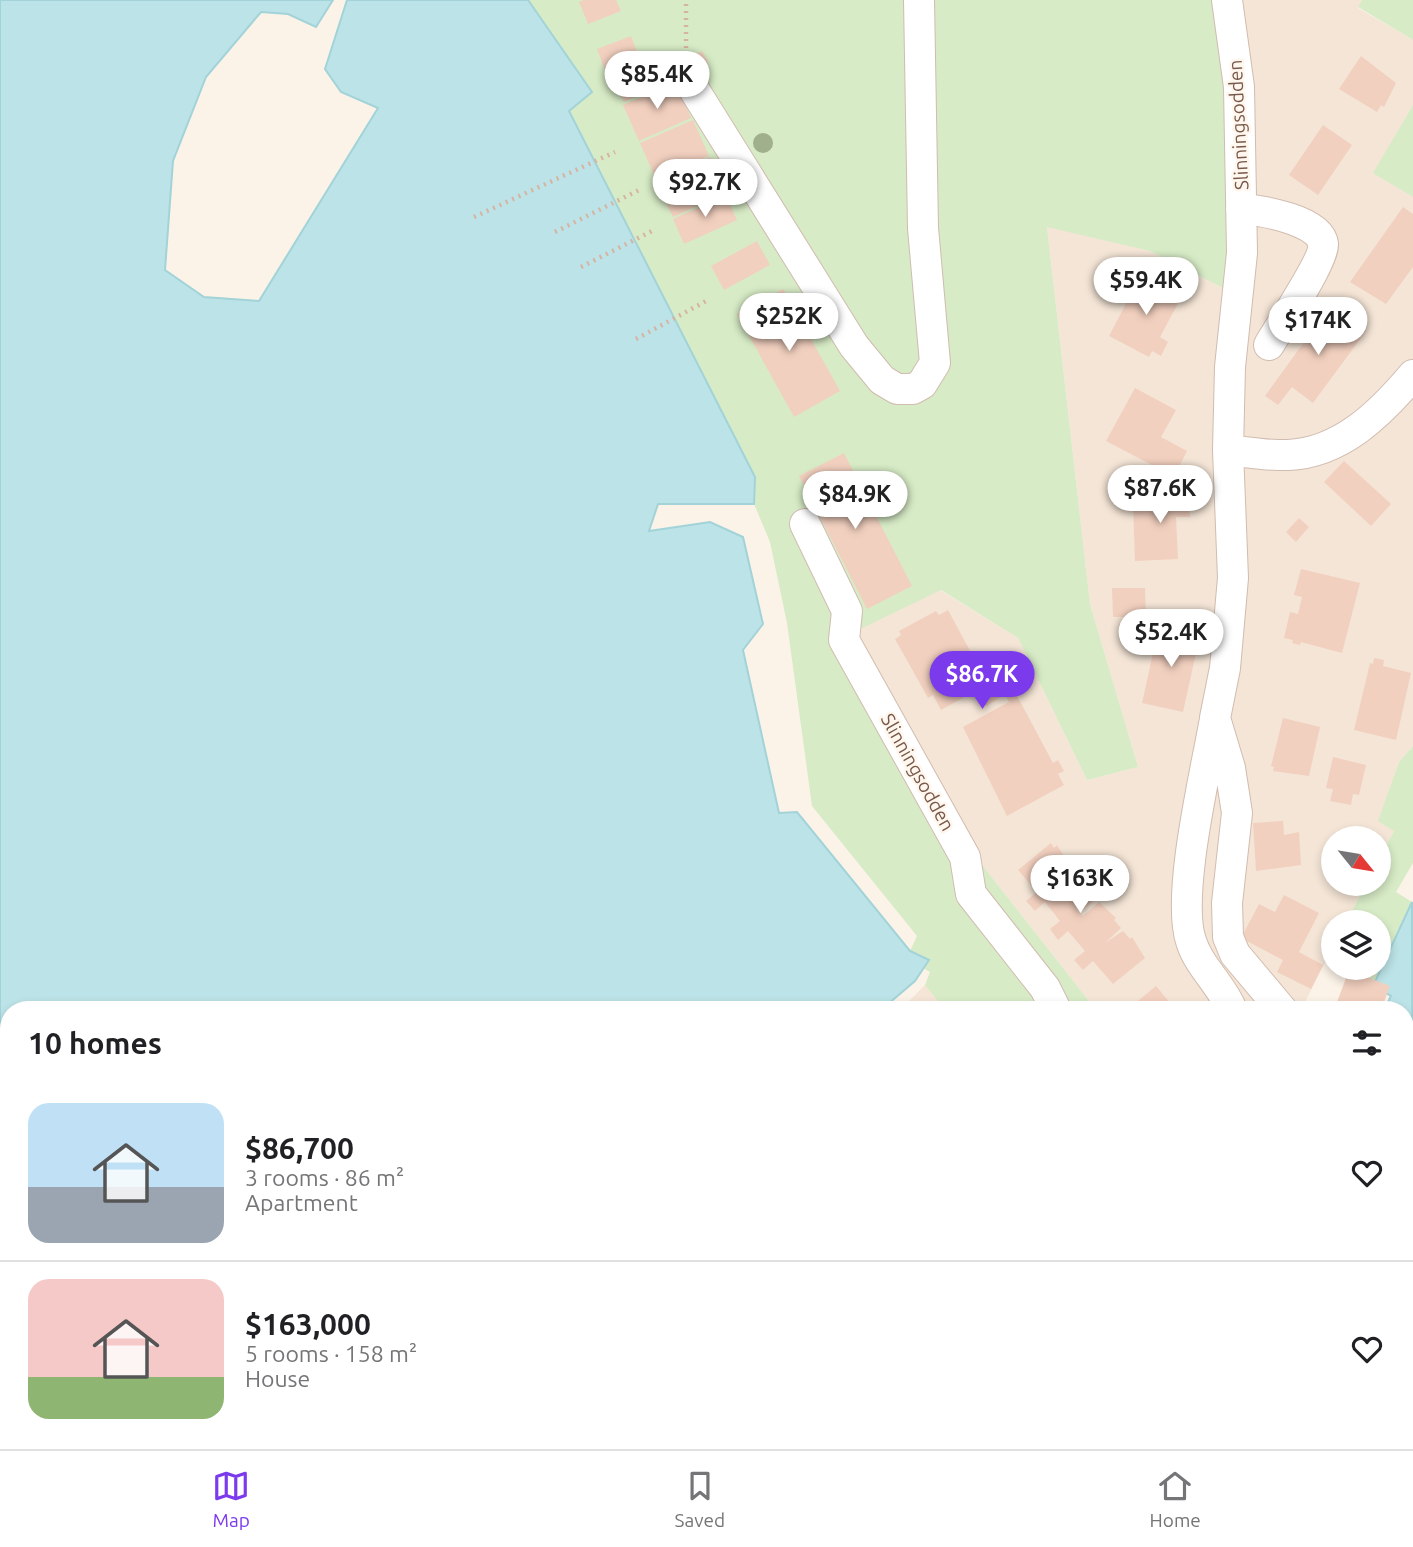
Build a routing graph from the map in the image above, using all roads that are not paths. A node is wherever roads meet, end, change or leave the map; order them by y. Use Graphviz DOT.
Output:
graph roads {
  1 [pos="919,0"];
  2 [pos="1227,0"];
  3 [pos="685,75"];
  4 [pos="1241,209"];
  5 [pos="1269,345"];
  6 [pos="1413,375"];
  7 [pos="1228,450"];
  8 [pos="804,524"];
  9 [pos="1215,718"];
  10 [pos="1052,1001"];
  11 [pos="1228,1001"];
  12 [pos="1275,1001"];
  1 -- 3 [label="street"];
  2 -- 4 [label="street, Slinningsodden"];
  4 -- 5 [label="street, Slinningsodden"];
  4 -- 7 [label="street, Slinningsodden"];
  6 -- 7 [label="street"];
  7 -- 9 [label="street, Slinningsodden"];
  8 -- 10 [label="street, Slinningsodden"];
  9 -- 11 [label="street, Slinningsodden"];
  9 -- 12 [label="street, Slinningsodden"];
}
